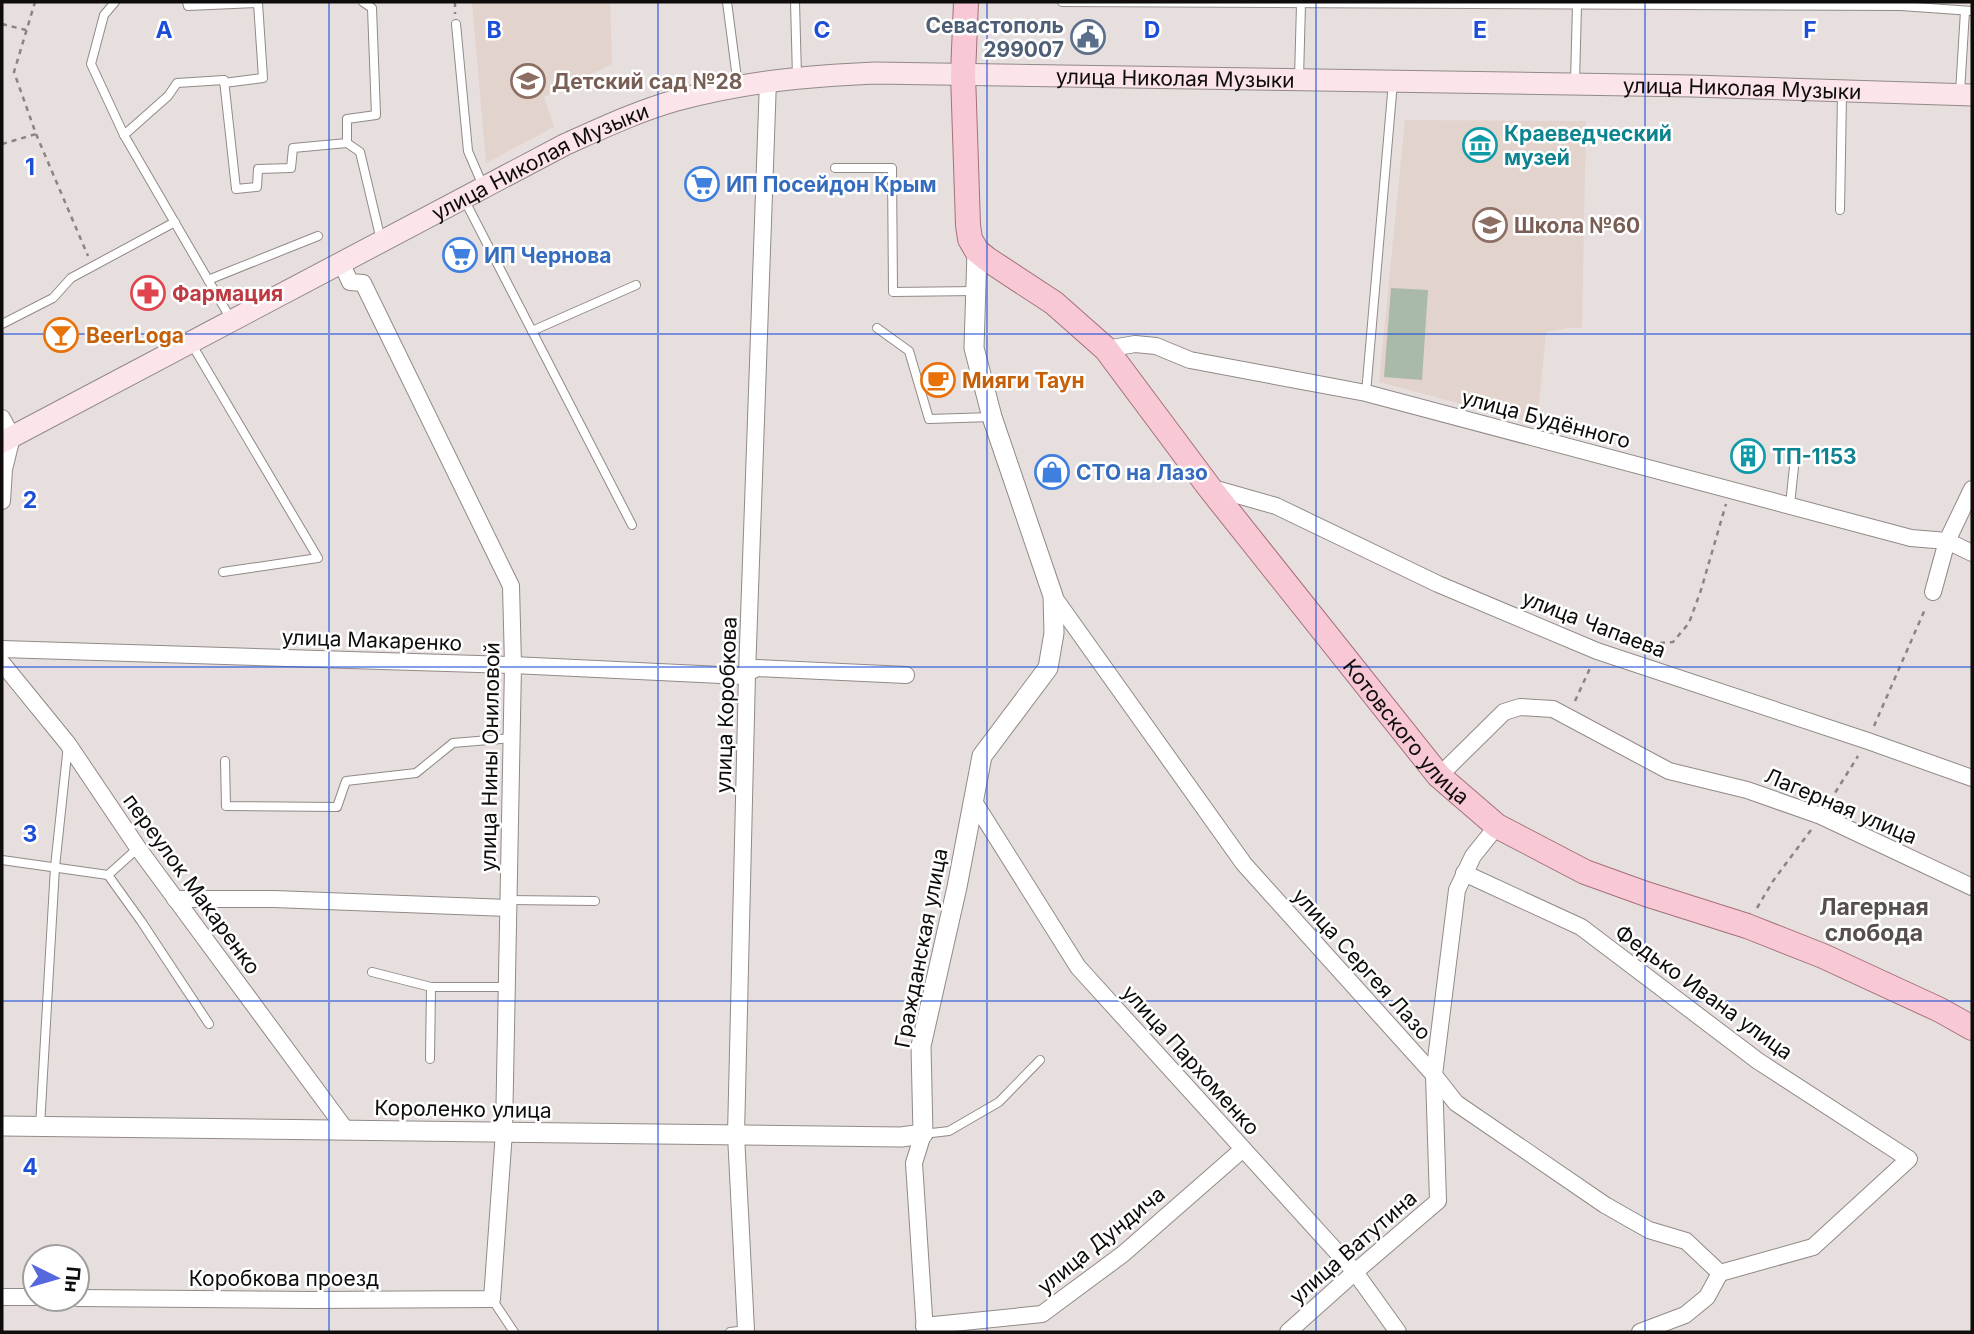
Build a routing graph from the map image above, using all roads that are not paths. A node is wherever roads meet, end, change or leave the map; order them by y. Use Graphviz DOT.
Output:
graph roads {
  1 [pos="115,2"];
  2 [pos="187,2"];
  3 [pos="363,2"];
  4 [pos="727,2"];
  5 [pos="795,2"];
  6 [pos="966,2"];
  7 [pos="1062,2"];
  8 [pos="1170,2"];
  9 [pos="1263,3"];
  10 [pos="1320,3"];
  11 [pos="1504,3"];
  12 [pos="1301,4"];
  13 [pos="1750,4"];
  14 [pos="1901,4"];
  15 [pos="1577,5"];
  16 [pos="1969,11"];
  17 [pos="456,24"];
  18 [pos="963,74"];
  19 [pos="797,77"];
  20 [pos="768,80"];
  21 [pos="1299,80"];
  22 [pos="1393,82"];
  23 [pos="224,83"];
  24 [pos="1575,84"];
  25 [pos="738,86"];
  26 [pos="1842,91"];
  27 [pos="1966,94"];
  28 [pos="124,135"];
  29 [pos="347,143"];
  30 [pos="835,168"];
  31 [pos="484,188"];
  32 [pos="464,199"];
  33 [pos="1840,210"];
  34 [pos="175,222"];
  35 [pos="318,236"];
  36 [pos="382,243"];
  37 [pos="977,251"];
  38 [pos="342,264"];
  39 [pos="208,280"];
  40 [pos="636,285"];
  41 [pos="976,291"];
  42 [pos="232,321"];
  43 [pos="2,324"];
  44 [pos="877,328"];
  45 [pos="532,331"];
  46 [pos="191,343"];
  47 [pos="1106,349"];
  48 [pos="1366,393"];
  49 [pos="992,417"];
  50 [pos="2,418"];
  51 [pos="7,439"];
  52 [pos="1795,457"];
  53 [pos="1209,487"];
  54 [pos="1972,489"];
  55 [pos="2,501"];
  56 [pos="1790,505"];
  57 [pos="632,525"];
  58 [pos="1947,541"];
  59 [pos="1972,553"];
  60 [pos="223,572"];
  61 [pos="1933,592"];
  62 [pos="1053,596"];
  63 [pos="2,649"];
  64 [pos="2,663"];
  65 [pos="513,665"];
  66 [pos="747,674"];
  67 [pos="906,675"];
  68 [pos="512,738"];
  69 [pos="68,744"];
  70 [pos="225,761"];
  71 [pos="1438,776"];
  72 [pos="1972,778"];
  73 [pos="973,800"];
  74 [pos="1497,826"];
  75 [pos="138,848"];
  76 [pos="2,859"];
  77 [pos="55,867"];
  78 [pos="1464,873"];
  79 [pos="108,874"];
  80 [pos="1972,887"];
  81 [pos="175,899"];
  82 [pos="595,901"];
  83 [pos="509,904"];
  84 [pos="372,972"];
  85 [pos="430,987"];
  86 [pos="507,987"];
  87 [pos="209,1024"];
  88 [pos="1972,1028"];
  89 [pos="430,1059"];
  90 [pos="1040,1060"];
  91 [pos="1434,1075"];
  92 [pos="2,1126"];
  93 [pos="40,1126"];
  94 [pos="346,1130"];
  95 [pos="504,1132"];
  96 [pos="923,1134"];
  97 [pos="736,1135"];
  98 [pos="1243,1149"];
  99 [pos="1354,1272"];
  100 [pos="1720,1273"];
  101 [pos="2,1297"];
  102 [pos="21,1297"];
  103 [pos="91,1298"];
  104 [pos="492,1298"];
  105 [pos="925,1329"];
  106 [pos="738,1331"];
  107 [pos="514,1332"];
  108 [pos="1288,1332"];
  109 [pos="1398,1332"];
  110 [pos="1640,1332"];
  1 -- 28 [label="lane"];
  2 -- 23 [label="lane"];
  3 -- 29 [label="lane"];
  4 -- 25 [label="lane"];
  5 -- 19 [label="lane"];
  6 -- 18 [label="main road"];
  7 -- 8 [label="lane"];
  8 -- 9 [label="lane"];
  9 -- 12 [label="lane"];
  10 -- 11 [label="lane"];
  10 -- 12 [label="lane"];
  11 -- 15 [label="lane"];
  12 -- 21 [label="lane"];
  13 -- 14 [label="lane"];
  13 -- 15 [label="lane"];
  14 -- 16 [label="lane"];
  15 -- 24 [label="lane"];
  16 -- 27 [label="lane"];
  17 -- 31 [label="lane"];
  18 -- 19 [label="main road, улица Николая Музыки"];
  18 -- 21 [label="main road, улица Николая Музыки"];
  18 -- 37 [label="main road"];
  19 -- 20 [label="main road, улица Николая Музыки"];
  20 -- 25 [label="main road, улица Николая Музыки"];
  20 -- 66 [label="street, улица Коробкова"];
  21 -- 22 [label="main road, улица Николая Музыки"];
  22 -- 24 [label="main road, улица Николая Музыки"];
  22 -- 48 [label="lane"];
  23 -- 28 [label="lane"];
  23 -- 29 [label="lane"];
  24 -- 26 [label="main road, улица Николая Музыки"];
  25 -- 31 [label="main road, улица Николая Музыки"];
  26 -- 27 [label="main road, улица Николая Музыки"];
  26 -- 33 [label="lane"];
  28 -- 34 [label="lane"];
  29 -- 36 [label="lane"];
  30 -- 41 [label="lane"];
  31 -- 32 [label="main road, улица Николая Музыки"];
  32 -- 36 [label="main road, улица Николая Музыки"];
  32 -- 45 [label="lane"];
  34 -- 39 [label="lane"];
  34 -- 43 [label="lane"];
  35 -- 39 [label="lane"];
  36 -- 38 [label="main road, улица Николая Музыки"];
  37 -- 41 [label="street, Гражданская улица"];
  37 -- 47 [label="main road, Котовского улица"];
  38 -- 42 [label="main road, улица Николая Музыки"];
  38 -- 65 [label="street, улица Нины Ониловой"];
  39 -- 42 [label="lane"];
  40 -- 45 [label="lane"];
  41 -- 49 [label="street, Гражданская улица"];
  42 -- 46 [label="main road, улица Николая Музыки"];
  44 -- 49 [label="lane"];
  45 -- 57 [label="lane"];
  46 -- 51 [label="main road, улица Николая Музыки"];
  46 -- 60 [label="lane"];
  47 -- 48 [label="street, улица Будённого"];
  47 -- 53 [label="main road, Котовского улица"];
  48 -- 56 [label="street, улица Будённого"];
  49 -- 62 [label="street, Гражданская улица"];
  50 -- 51 [label="street"];
  51 -- 55 [label="street"];
  52 -- 56 [label="lane"];
  53 -- 71 [label="main road, Котовского улица"];
  53 -- 72 [label="street, улица Чапаева"];
  54 -- 58 [label="street"];
  56 -- 58 [label="street, улица Будённого"];
  58 -- 59 [label="street, улица Будённого"];
  58 -- 61 [label="street"];
  62 -- 73 [label="street, Гражданская улица"];
  62 -- 91 [label="street, улица Сергея Лазо"];
  63 -- 65 [label="street, улица Макаренко"];
  64 -- 69 [label="street, переулок Макаренко"];
  65 -- 66 [label="street, улица Макаренко"];
  65 -- 68 [label="street, улица Нины Ониловой"];
  66 -- 67 [label="street, улица Макаренко"];
  66 -- 97 [label="street, улица Коробкова"];
  68 -- 70 [label="lane"];
  68 -- 83 [label="street, улица Нины Ониловой"];
  69 -- 75 [label="street, переулок Макаренко"];
  69 -- 77 [label="lane"];
  71 -- 74 [label="main road, Котовского улица"];
  71 -- 80 [label="street, Лагерная улица"];
  73 -- 96 [label="street, Гражданская улица"];
  73 -- 98 [label="street, улица Пархоменко"];
  74 -- 78 [label="street, улица Ватутина"];
  74 -- 88 [label="main road, Котовского улица"];
  75 -- 79 [label="lane"];
  75 -- 81 [label="street, переулок Макаренко"];
  76 -- 77 [label="lane"];
  77 -- 79 [label="lane"];
  77 -- 93 [label="lane"];
  78 -- 91 [label="street, улица Ватутина"];
  78 -- 100 [label="street, Федько Ивана улица"];
  79 -- 87 [label="lane"];
  81 -- 83 [label="street"];
  81 -- 94 [label="street, переулок Макаренко"];
  82 -- 83 [label="lane"];
  83 -- 86 [label="street, улица Нины Ониловой"];
  84 -- 85 [label="lane"];
  85 -- 86 [label="lane"];
  85 -- 89 [label="lane"];
  86 -- 95 [label="street, улица Нины Ониловой"];
  90 -- 96 [label="lane"];
  91 -- 99 [label="street, улица Ватутина"];
  91 -- 100 [label="street, улица Сергея Лазо"];
  92 -- 93 [label="street, Короленко улица"];
  93 -- 94 [label="street, Короленко улица"];
  94 -- 95 [label="street, Короленко улица"];
  95 -- 97 [label="street, Короленко улица"];
  95 -- 104 [label="street, улица Нины Ониловой"];
  96 -- 97 [label="street, Короленко улица"];
  96 -- 105 [label="street, Гражданская улица"];
  97 -- 106 [label="street, улица Коробкова"];
  98 -- 99 [label="street, улица Пархоменко"];
  98 -- 105 [label="street, улица Дундича"];
  99 -- 108 [label="street, улица Ватутина"];
  99 -- 109 [label="street, улица Пархоменко"];
  100 -- 110 [label="street"];
  101 -- 102 [label="street"];
  103 -- 104 [label="street, Коробкова проезд"];
  104 -- 107 [label="lane"];
}
